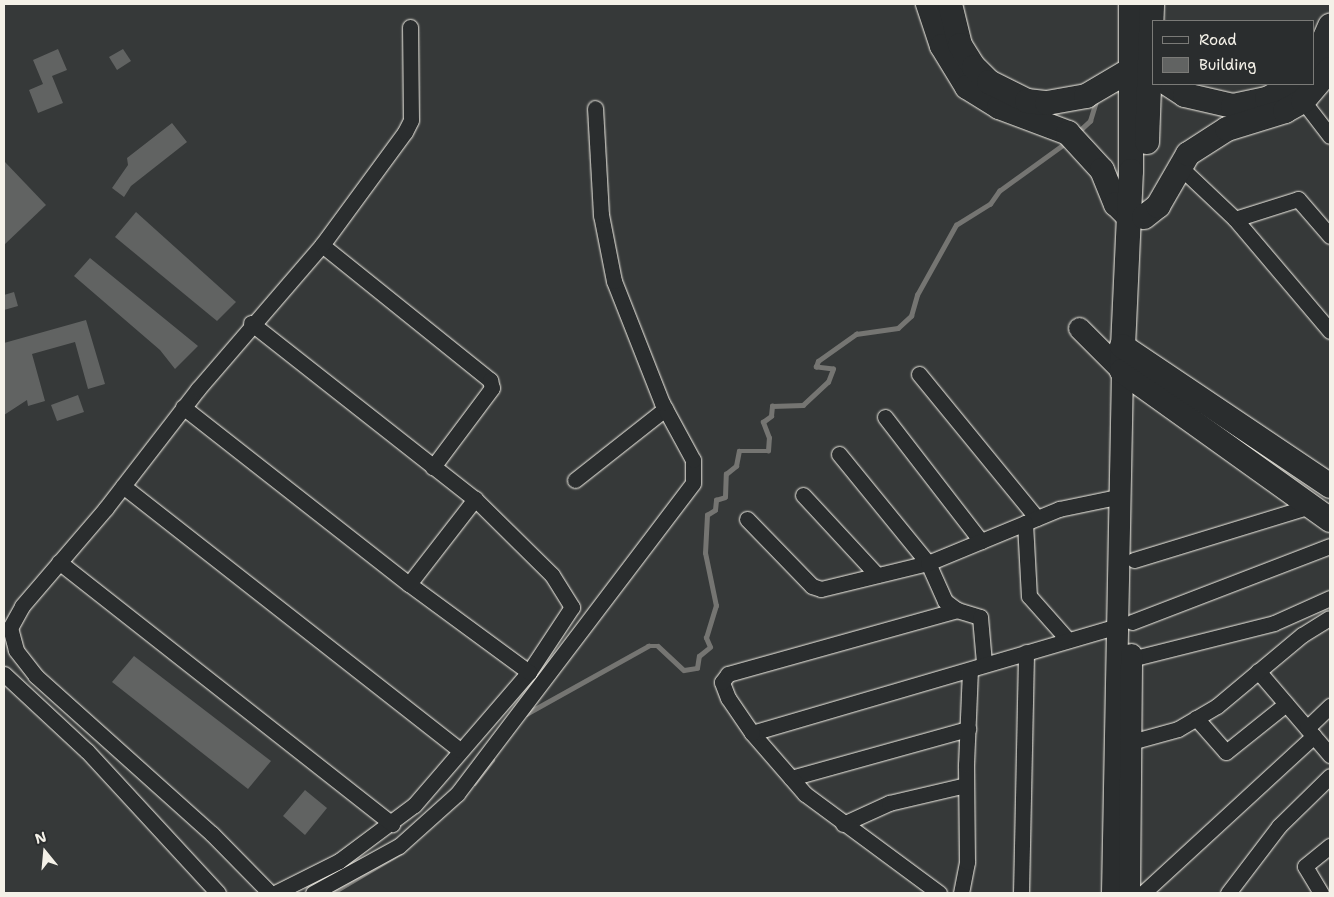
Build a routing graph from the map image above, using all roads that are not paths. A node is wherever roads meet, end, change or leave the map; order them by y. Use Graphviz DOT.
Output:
graph roads {
  1 [pos="928,4"];
  2 [pos="950,4"];
  3 [pos="1131,4"];
  4 [pos="1152,4"];
  5 [pos="1330,26"];
  6 [pos="410,27"];
  7 [pos="1314,63"];
  8 [pos="1330,69"];
  9 [pos="1151,74"];
  10 [pos="1314,80"];
  11 [pos="1169,85"];
  12 [pos="1298,92"];
  13 [pos="595,108"];
  14 [pos="1330,136"];
  15 [pos="1179,166"];
  16 [pos="1136,216"];
  17 [pos="1235,219"];
  18 [pos="1330,236"];
  19 [pos="322,244"];
  20 [pos="251,323"];
  21 [pos="1330,331"];
  22 [pos="1128,363"];
  23 [pos="919,374"];
  24 [pos="184,407"];
  25 [pos="666,409"];
  26 [pos="885,417"];
  27 [pos="839,454"];
  28 [pos="433,467"];
  29 [pos="575,480"];
  30 [pos="123,486"];
  31 [pos="1330,486"];
  32 [pos="803,495"];
  33 [pos="1122,496"];
  34 [pos="475,499"];
  35 [pos="1310,506"];
  36 [pos="747,519"];
  37 [pos="1031,520"];
  38 [pos="1330,520"];
  39 [pos="982,541"];
  40 [pos="1330,546"];
  41 [pos="1134,560"];
  42 [pos="59,562"];
  43 [pos="928,563"];
  44 [pos="877,575"];
  45 [pos="409,584"];
  46 [pos="1324,601"];
  47 [pos="957,610"];
  48 [pos="1329,621"];
  49 [pos="1125,624"];
  50 [pos="1068,640"];
  51 [pos="1026,652"];
  52 [pos="1131,659"];
  53 [pos="977,667"];
  54 [pos="1258,671"];
  55 [pos="529,672"];
  56 [pos="4,674"];
  57 [pos="1286,704"];
  58 [pos="1330,706"];
  59 [pos="1196,718"];
  60 [pos="968,729"];
  61 [pos="1310,732"];
  62 [pos="752,733"];
  63 [pos="1131,742"];
  64 [pos="459,749"];
  65 [pos="1330,755"];
  66 [pos="1330,776"];
  67 [pos="791,778"];
  68 [pos="966,785"];
  69 [pos="392,824"];
  70 [pos="843,824"];
  71 [pos="1330,846"];
  72 [pos="218,893"];
  73 [pos="270,893"];
  74 [pos="275,893"];
  75 [pos="313,893"];
  76 [pos="939,893"];
  77 [pos="961,893"];
  78 [pos="1021,893"];
  79 [pos="1112,893"];
  80 [pos="1129,893"];
  81 [pos="1143,893"];
  82 [pos="1228,893"];
  83 [pos="1320,893"];
  1 -- 16 [label="main road"];
  2 -- 9 [label="main road"];
  3 -- 9 [label="main road"];
  4 -- 9 [label="main road"];
  5 -- 7 [label="main road"];
  6 -- 19 [label="street"];
  8 -- 10 [label="main road"];
  9 -- 16 [label="main road"];
  11 -- 12 [label="main road"];
  12 -- 14 [label="street"];
  12 -- 15 [label="main road"];
  13 -- 25 [label="street"];
  15 -- 16 [label="main road"];
  15 -- 17 [label="street"];
  16 -- 22 [label="main road"];
  17 -- 18 [label="street"];
  17 -- 21 [label="street"];
  19 -- 20 [label="street"];
  19 -- 28 [label="street"];
  20 -- 24 [label="street"];
  20 -- 28 [label="street"];
  22 -- 31 [label="main road"];
  22 -- 33 [label="main road"];
  22 -- 35 [label="main road"];
  22 -- 41 [label="main road"];
  23 -- 37 [label="street"];
  24 -- 30 [label="street"];
  24 -- 45 [label="street"];
  25 -- 29 [label="street"];
  25 -- 75 [label="street"];
  26 -- 39 [label="street"];
  27 -- 43 [label="street"];
  28 -- 34 [label="street"];
  30 -- 42 [label="street"];
  30 -- 64 [label="street"];
  32 -- 44 [label="street"];
  33 -- 37 [label="street"];
  33 -- 49 [label="main road"];
  34 -- 45 [label="street"];
  34 -- 55 [label="street"];
  35 -- 38 [label="main road"];
  35 -- 41 [label="street"];
  36 -- 44 [label="street"];
  37 -- 39 [label="street"];
  37 -- 50 [label="street"];
  39 -- 43 [label="street"];
  40 -- 49 [label="street"];
  41 -- 49 [label="main road"];
  42 -- 69 [label="street"];
  42 -- 73 [label="street"];
  43 -- 44 [label="street"];
  43 -- 47 [label="street"];
  45 -- 55 [label="street"];
  46 -- 48 [label="street"];
  46 -- 52 [label="street"];
  47 -- 53 [label="street"];
  47 -- 62 [label="street"];
  48 -- 54 [label="street"];
  49 -- 50 [label="street"];
  49 -- 52 [label="main road"];
  49 -- 79 [label="main road"];
  50 -- 51 [label="street"];
  51 -- 53 [label="street"];
  51 -- 78 [label="street"];
  52 -- 63 [label="main road"];
  53 -- 60 [label="street"];
  53 -- 62 [label="street"];
  54 -- 57 [label="street"];
  54 -- 59 [label="street"];
  55 -- 64 [label="street"];
  56 -- 72 [label="street"];
  57 -- 59 [label="street"];
  57 -- 61 [label="street"];
  58 -- 61 [label="street"];
  59 -- 63 [label="street"];
  60 -- 67 [label="street"];
  60 -- 68 [label="street"];
  61 -- 65 [label="street"];
  61 -- 81 [label="street"];
  62 -- 67 [label="street"];
  63 -- 80 [label="main road"];
  64 -- 69 [label="street"];
  66 -- 82 [label="street"];
  67 -- 70 [label="street"];
  68 -- 70 [label="street"];
  68 -- 77 [label="street"];
  69 -- 74 [label="street"];
  70 -- 76 [label="street"];
  71 -- 83 [label="street"];
}
